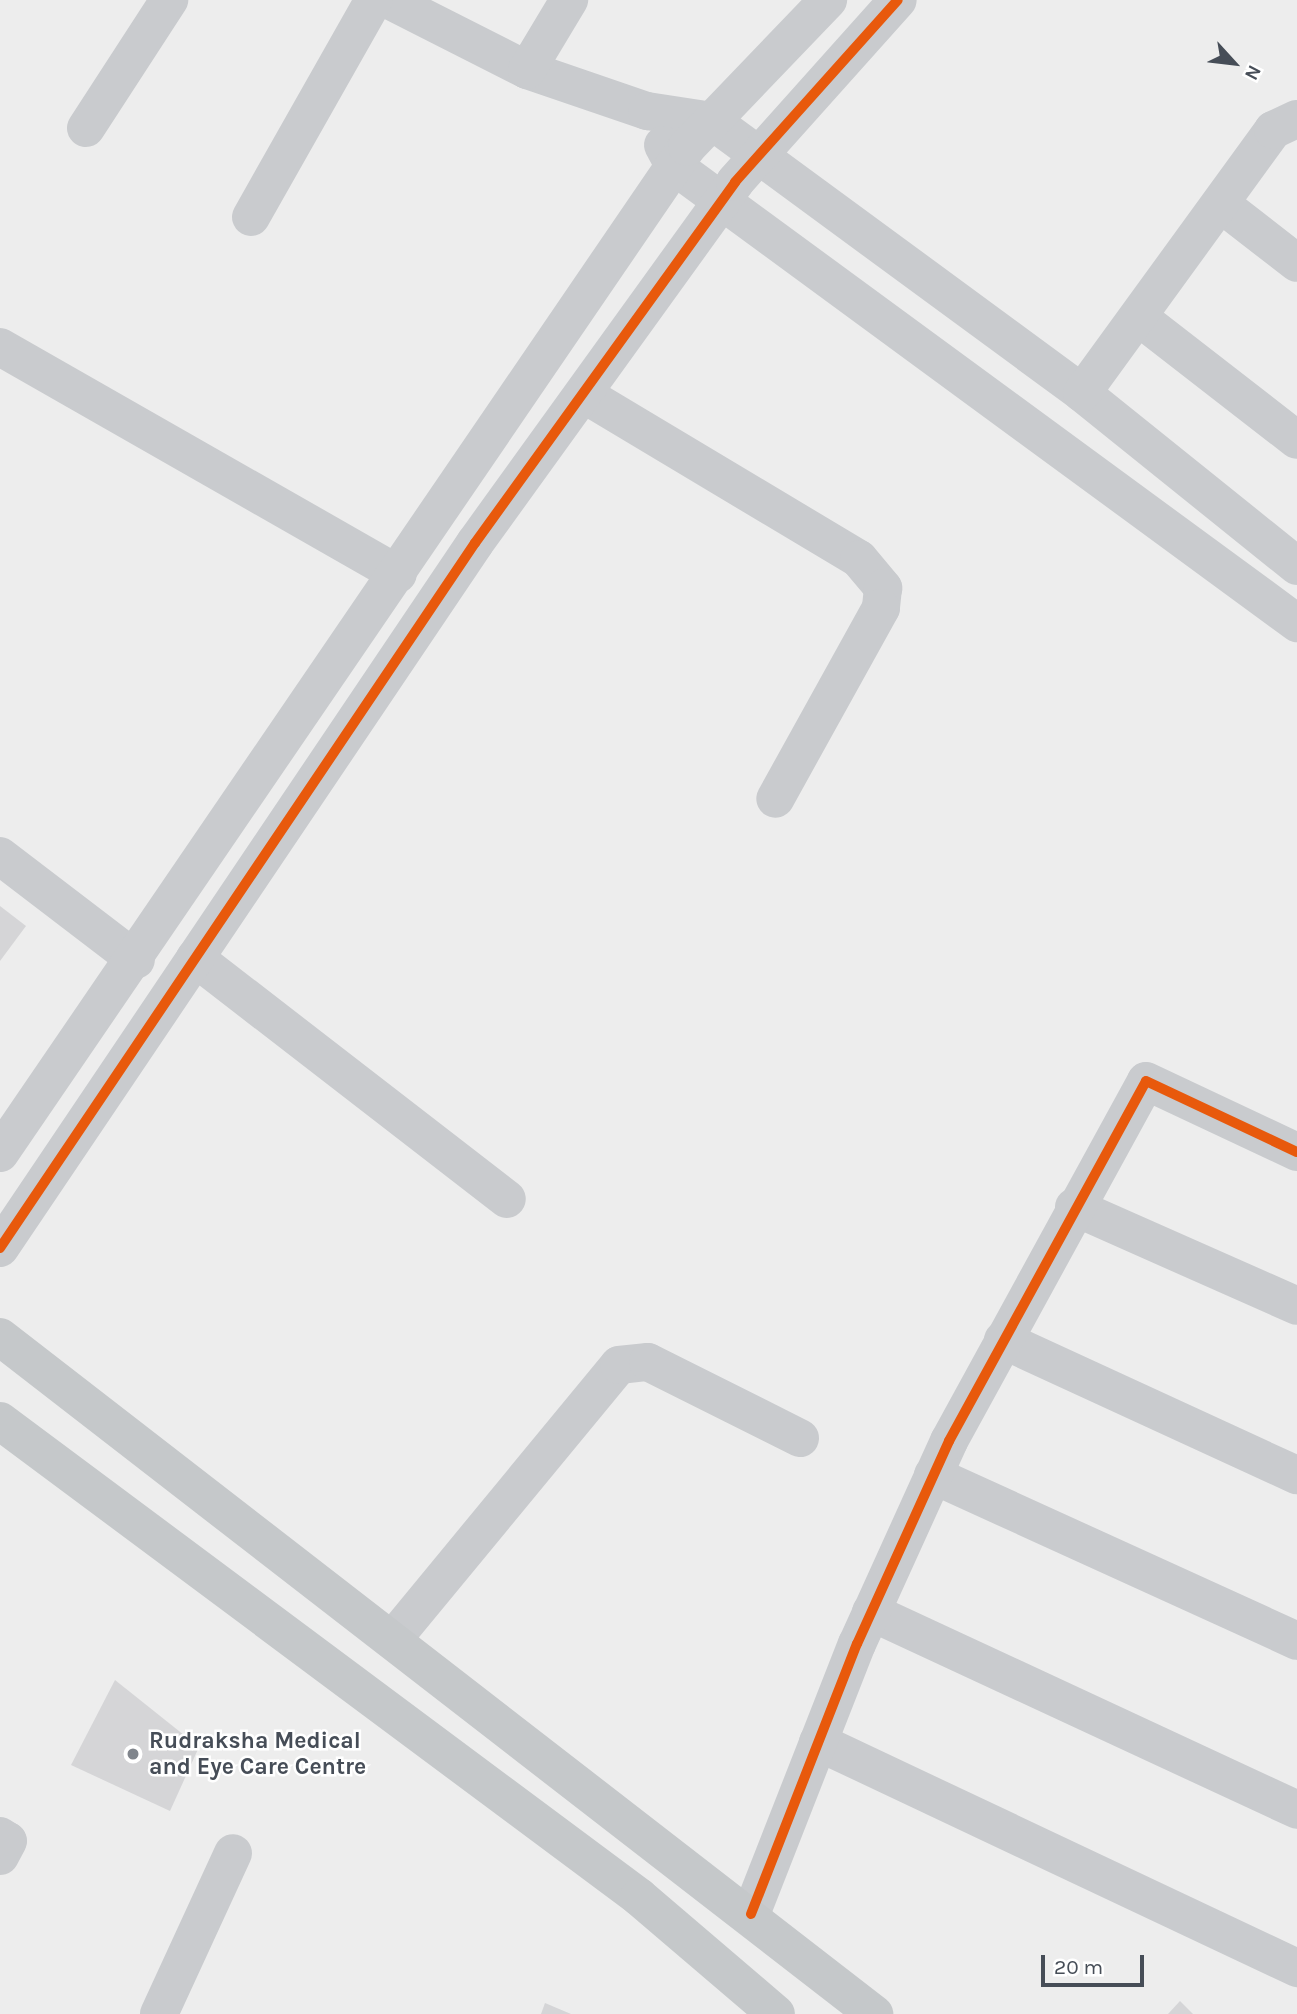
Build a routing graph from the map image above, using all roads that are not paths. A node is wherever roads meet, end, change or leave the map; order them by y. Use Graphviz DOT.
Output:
graph roads {
  1 [pos="169,0"];
  2 [pos="374,0"];
  3 [pos="389,0"];
  4 [pos="569,0"];
  5 [pos="828,0"];
  6 [pos="898,0"];
  7 [pos="527,70"];
  8 [pos="647,111"];
  9 [pos="1297,119"];
  10 [pos="712,121"];
  11 [pos="86,128"];
  12 [pos="758,153"];
  13 [pos="674,166"];
  14 [pos="722,201"];
  15 [pos="1222,204"];
  16 [pos="251,217"];
  17 [pos="1297,263"];
  18 [pos="1141,319"];
  19 [pos="0,347"];
  20 [pos="1082,393"];
  21 [pos="585,395"];
  22 [pos="1297,440"];
  23 [pos="1297,566"];
  24 [pos="398,574"];
  25 [pos="1297,624"];
  26 [pos="775,799"];
  27 [pos="0,856"];
  28 [pos="195,958"];
  29 [pos="136,960"];
  30 [pos="1297,1152"];
  31 [pos="0,1153"];
  32 [pos="507,1199"];
  33 [pos="1074,1207"];
  34 [pos="0,1248"];
  35 [pos="1297,1306"];
  36 [pos="0,1337"];
  37 [pos="1003,1340"];
  38 [pos="0,1421"];
  39 [pos="800,1438"];
  40 [pos="933,1475"];
  41 [pos="1297,1475"];
  42 [pos="871,1612"];
  43 [pos="393,1639"];
  44 [pos="1297,1642"];
  45 [pos="818,1742"];
  46 [pos="1297,1811"];
  47 [pos="0,1836"];
  48 [pos="233,1853"];
  49 [pos="0,1856"];
  50 [pos="751,1914"];
  51 [pos="1297,1968"];
  52 [pos="159,2014"];
  53 [pos="776,2014"];
  54 [pos="874,2014"];
  1 -- 11 [label="street"];
  2 -- 16 [label="street"];
  3 -- 7 [label="street"];
  4 -- 7 [label="street"];
  5 -- 10 [label="street"];
  6 -- 12 [label="street"];
  7 -- 8 [label="street"];
  8 -- 10 [label="street"];
  8 -- 13 [label="street"];
  9 -- 15 [label="street"];
  10 -- 12 [label="street"];
  10 -- 13 [label="street"];
  12 -- 14 [label="street"];
  12 -- 20 [label="street"];
  13 -- 14 [label="street"];
  13 -- 24 [label="street"];
  14 -- 21 [label="street"];
  14 -- 25 [label="street"];
  15 -- 17 [label="street"];
  15 -- 18 [label="street"];
  18 -- 20 [label="street"];
  18 -- 22 [label="street"];
  19 -- 24 [label="street"];
  20 -- 23 [label="street"];
  21 -- 26 [label="street"];
  21 -- 28 [label="street"];
  24 -- 29 [label="street"];
  27 -- 29 [label="street"];
  28 -- 32 [label="street"];
  28 -- 34 [label="street"];
  29 -- 31 [label="street"];
  30 -- 33 [label="street"];
  33 -- 35 [label="street"];
  33 -- 37 [label="street"];
  36 -- 43 [label="main road"];
  37 -- 40 [label="street"];
  37 -- 41 [label="street"];
  38 -- 53 [label="main road"];
  39 -- 43 [label="street"];
  40 -- 42 [label="street"];
  40 -- 44 [label="street"];
  42 -- 45 [label="street"];
  42 -- 46 [label="street"];
  43 -- 50 [label="main road"];
  45 -- 50 [label="street"];
  45 -- 51 [label="street"];
  47 -- 49 [label="street"];
  48 -- 52 [label="street"];
  50 -- 54 [label="main road"];
}
